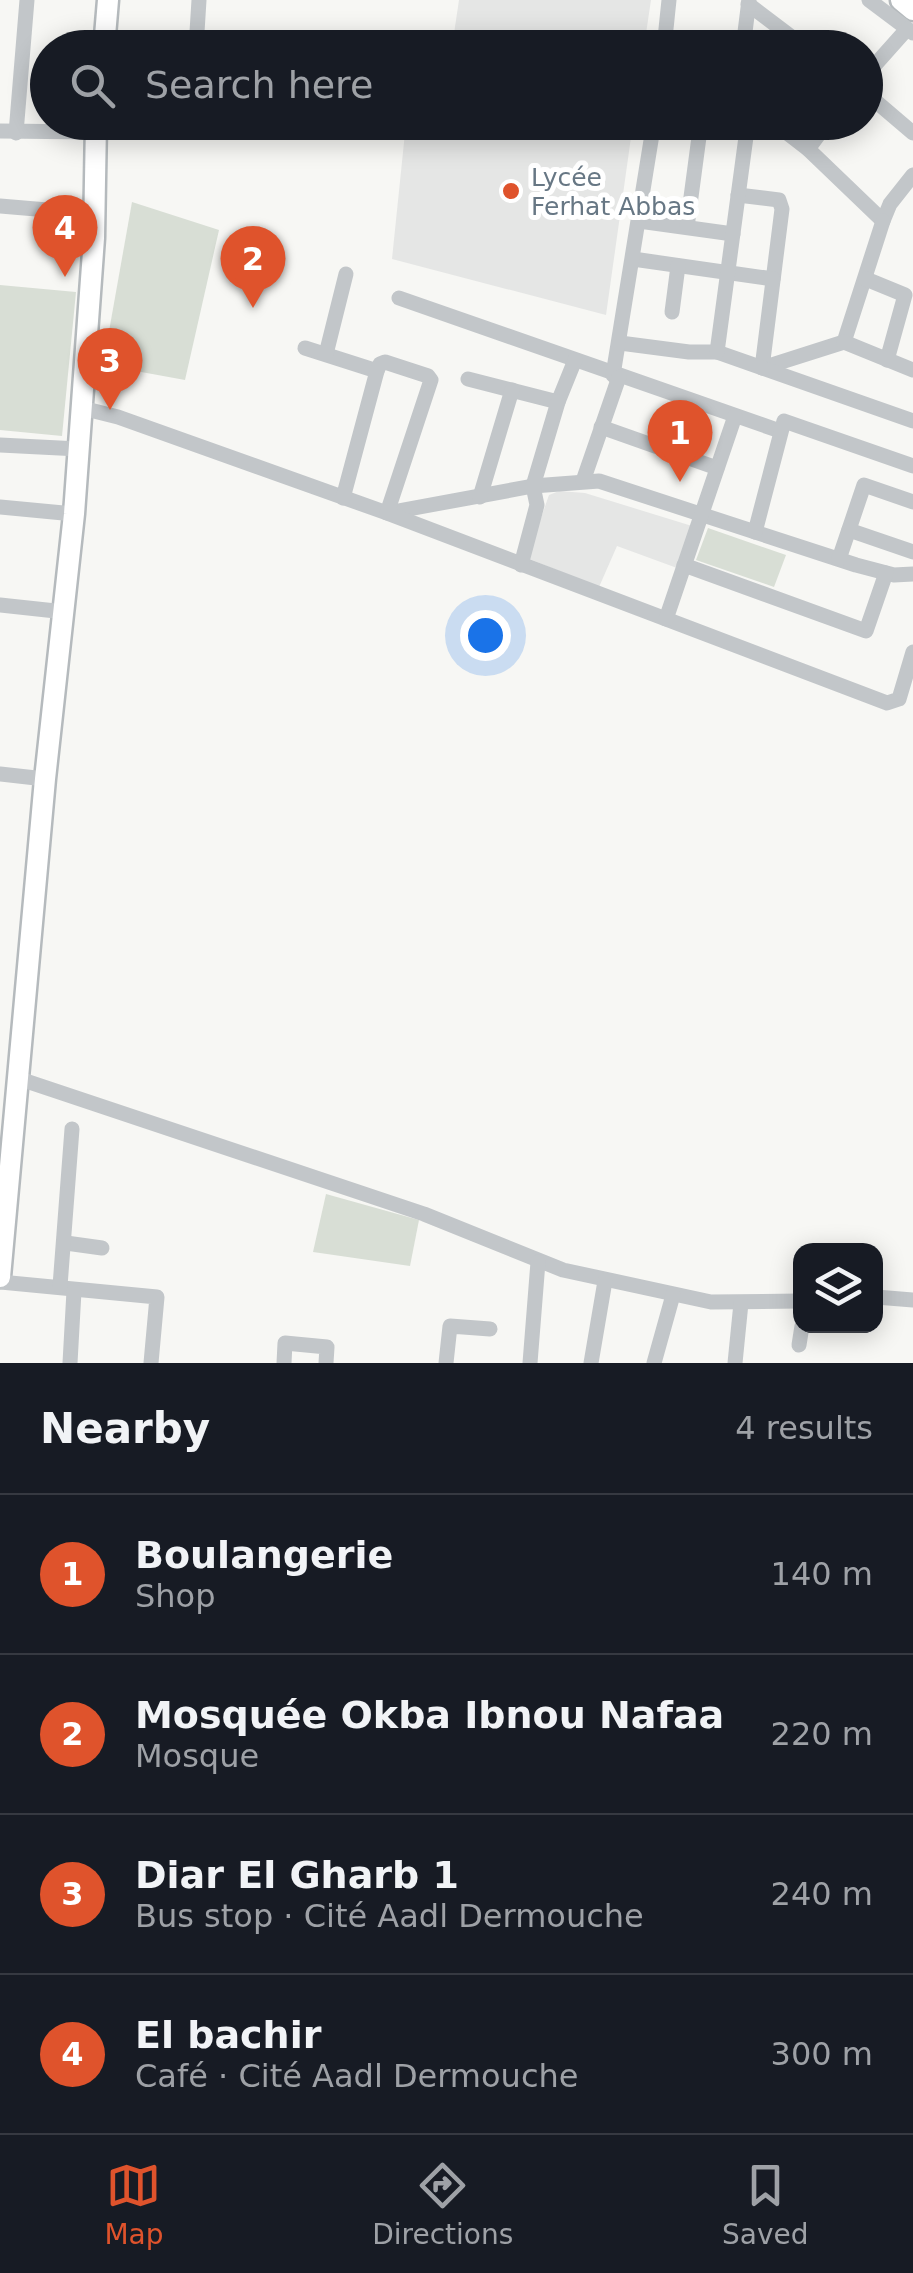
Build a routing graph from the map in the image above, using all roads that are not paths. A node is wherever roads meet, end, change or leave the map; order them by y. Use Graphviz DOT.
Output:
graph roads {
  1 [pos="27,0"];
  2 [pos="108,0"];
  3 [pos="199,0"];
  4 [pos="669,0"];
  5 [pos="869,0"];
  6 [pos="901,0"];
  7 [pos="748,2"];
  8 [pos="911,24"];
  9 [pos="106,30"];
  10 [pos="197,30"];
  11 [pos="666,30"];
  12 [pos="745,30"];
  13 [pos="783,30"];
  14 [pos="883,56"];
  15 [pos="883,107"];
  16 [pos="8,132"];
  17 [pos="913,133"];
  18 [pos="95,140"];
  19 [pos="651,140"];
  20 [pos="698,140"];
  21 [pos="746,140"];
  22 [pos="796,140"];
  23 [pos="815,140"];
  24 [pos="808,149"];
  25 [pos="913,175"];
  26 [pos="738,195"];
  27 [pos="0,206"];
  28 [pos="94,214"];
  29 [pos="639,221"];
  30 [pos="883,221"];
  31 [pos="688,228"];
  32 [pos="733,234"];
  33 [pos="633,259"];
  34 [pos="678,266"];
  35 [pos="728,273"];
  36 [pos="346,274"];
  37 [pos="774,279"];
  38 [pos="866,279"];
  39 [pos="399,298"];
  40 [pos="672,312"];
  41 [pos="844,342"];
  42 [pos="620,343"];
  43 [pos="305,348"];
  44 [pos="718,352"];
  45 [pos="326,354"];
  46 [pos="575,360"];
  47 [pos="887,360"];
  48 [pos="762,368"];
  49 [pos="378,370"];
  50 [pos="913,370"];
  51 [pos="616,376"];
  52 [pos="468,380"];
  53 [pos="512,390"];
  54 [pos="558,402"];
  55 [pos="82,408"];
  56 [pos="735,416"];
  57 [pos="913,421"];
  58 [pos="602,427"];
  59 [pos="780,431"];
  60 [pos="0,444"];
  61 [pos="79,449"];
  62 [pos="913,466"];
  63 [pos="716,468"];
  64 [pos="583,481"];
  65 [pos="533,486"];
  66 [pos="480,497"];
  67 [pos="343,498"];
  68 [pos="913,502"];
  69 [pos="0,508"];
  70 [pos="387,513"];
  71 [pos="74,514"];
  72 [pos="703,514"];
  73 [pos="849,530"];
  74 [pos="754,532"];
  75 [pos="913,552"];
  76 [pos="839,559"];
  77 [pos="521,565"];
  78 [pos="684,565"];
  79 [pos="886,573"];
  80 [pos="913,574"];
  81 [pos="0,604"];
  82 [pos="65,612"];
  83 [pos="666,619"];
  84 [pos="913,652"];
  85 [pos="908,686"];
  86 [pos="0,774"];
  87 [pos="45,778"];
  88 [pos="17,1078"];
  89 [pos="72,1129"];
  90 [pos="3,1212"];
  91 [pos="66,1243"];
  92 [pos="102,1248"];
  93 [pos="538,1262"];
  94 [pos="0,1280"];
  95 [pos="604,1281"];
  96 [pos="67,1289"];
  97 [pos="673,1295"];
  98 [pos="883,1298"];
  99 [pos="913,1300"];
  100 [pos="793,1301"];
  101 [pos="741,1303"];
  102 [pos="490,1329"];
  103 [pos="801,1333"];
  104 [pos="799,1344"];
  105 [pos="70,1363"];
  106 [pos="152,1363"];
  107 [pos="284,1363"];
  108 [pos="326,1363"];
  109 [pos="446,1363"];
  110 [pos="530,1363"];
  111 [pos="591,1363"];
  112 [pos="654,1363"];
  113 [pos="735,1363"];
  1 -- 16 [label="street"];
  2 -- 9 [label="main road"];
  3 -- 10 [label="street"];
  4 -- 11 [label="street"];
  5 -- 8 [label="street"];
  6 -- 8 [label="main road"];
  7 -- 12 [label="street"];
  7 -- 13 [label="street"];
  8 -- 14 [label="street"];
  15 -- 17 [label="street"];
  18 -- 28 [label="main road"];
  19 -- 29 [label="street"];
  20 -- 31 [label="street"];
  21 -- 26 [label="street"];
  22 -- 24 [label="street"];
  23 -- 24 [label="street"];
  24 -- 30 [label="street"];
  25 -- 30 [label="street"];
  26 -- 32 [label="street"];
  26 -- 37 [label="street"];
  27 -- 28 [label="street"];
  28 -- 55 [label="main road"];
  29 -- 31 [label="street"];
  29 -- 33 [label="street"];
  30 -- 38 [label="street"];
  31 -- 32 [label="street"];
  32 -- 35 [label="street"];
  33 -- 34 [label="street"];
  33 -- 42 [label="street"];
  34 -- 35 [label="street"];
  34 -- 40 [label="street"];
  35 -- 37 [label="street"];
  35 -- 44 [label="street"];
  36 -- 45 [label="street"];
  37 -- 48 [label="street"];
  38 -- 41 [label="street"];
  38 -- 47 [label="street"];
  39 -- 46 [label="street"];
  41 -- 47 [label="street"];
  41 -- 48 [label="street"];
  42 -- 44 [label="street"];
  42 -- 51 [label="street"];
  43 -- 45 [label="street"];
  44 -- 48 [label="street"];
  45 -- 49 [label="street"];
  46 -- 51 [label="street"];
  46 -- 54 [label="street"];
  47 -- 50 [label="street"];
  48 -- 57 [label="street"];
  49 -- 67 [label="street"];
  49 -- 70 [label="street"];
  51 -- 56 [label="street"];
  51 -- 58 [label="street"];
  52 -- 53 [label="street"];
  53 -- 54 [label="street"];
  53 -- 66 [label="street"];
  54 -- 65 [label="street"];
  55 -- 61 [label="main road"];
  55 -- 67 [label="street"];
  56 -- 59 [label="street"];
  56 -- 63 [label="street"];
  58 -- 63 [label="street"];
  58 -- 64 [label="street"];
  59 -- 62 [label="street"];
  59 -- 74 [label="street"];
  60 -- 61 [label="street"];
  61 -- 71 [label="main road"];
  63 -- 72 [label="street"];
  64 -- 65 [label="street"];
  64 -- 72 [label="street"];
  65 -- 66 [label="street"];
  65 -- 77 [label="street"];
  66 -- 70 [label="street"];
  67 -- 70 [label="street"];
  68 -- 73 [label="street"];
  69 -- 71 [label="street"];
  70 -- 77 [label="street"];
  71 -- 82 [label="main road"];
  72 -- 74 [label="street"];
  72 -- 78 [label="street"];
  73 -- 75 [label="street"];
  73 -- 76 [label="street"];
  74 -- 76 [label="street"];
  76 -- 79 [label="street"];
  77 -- 83 [label="street"];
  78 -- 79 [label="street"];
  78 -- 83 [label="street"];
  79 -- 80 [label="street"];
  81 -- 82 [label="street"];
  82 -- 87 [label="main road"];
  83 -- 85 [label="street"];
  84 -- 85 [label="street"];
  86 -- 87 [label="street"];
  87 -- 88 [label="main road"];
  88 -- 90 [label="main road"];
  88 -- 93 [label="street"];
  89 -- 91 [label="street"];
  90 -- 94 [label="main road"];
  91 -- 92 [label="street"];
  91 -- 96 [label="street"];
  93 -- 95 [label="street"];
  93 -- 110 [label="street"];
  94 -- 96 [label="street"];
  95 -- 97 [label="street"];
  95 -- 111 [label="street"];
  96 -- 105 [label="street"];
  96 -- 106 [label="street"];
  97 -- 101 [label="street"];
  97 -- 112 [label="street"];
  98 -- 99 [label="street"];
  100 -- 101 [label="street"];
  101 -- 113 [label="street"];
  102 -- 109 [label="street"];
  103 -- 104 [label="street"];
  107 -- 108 [label="street"];
}
